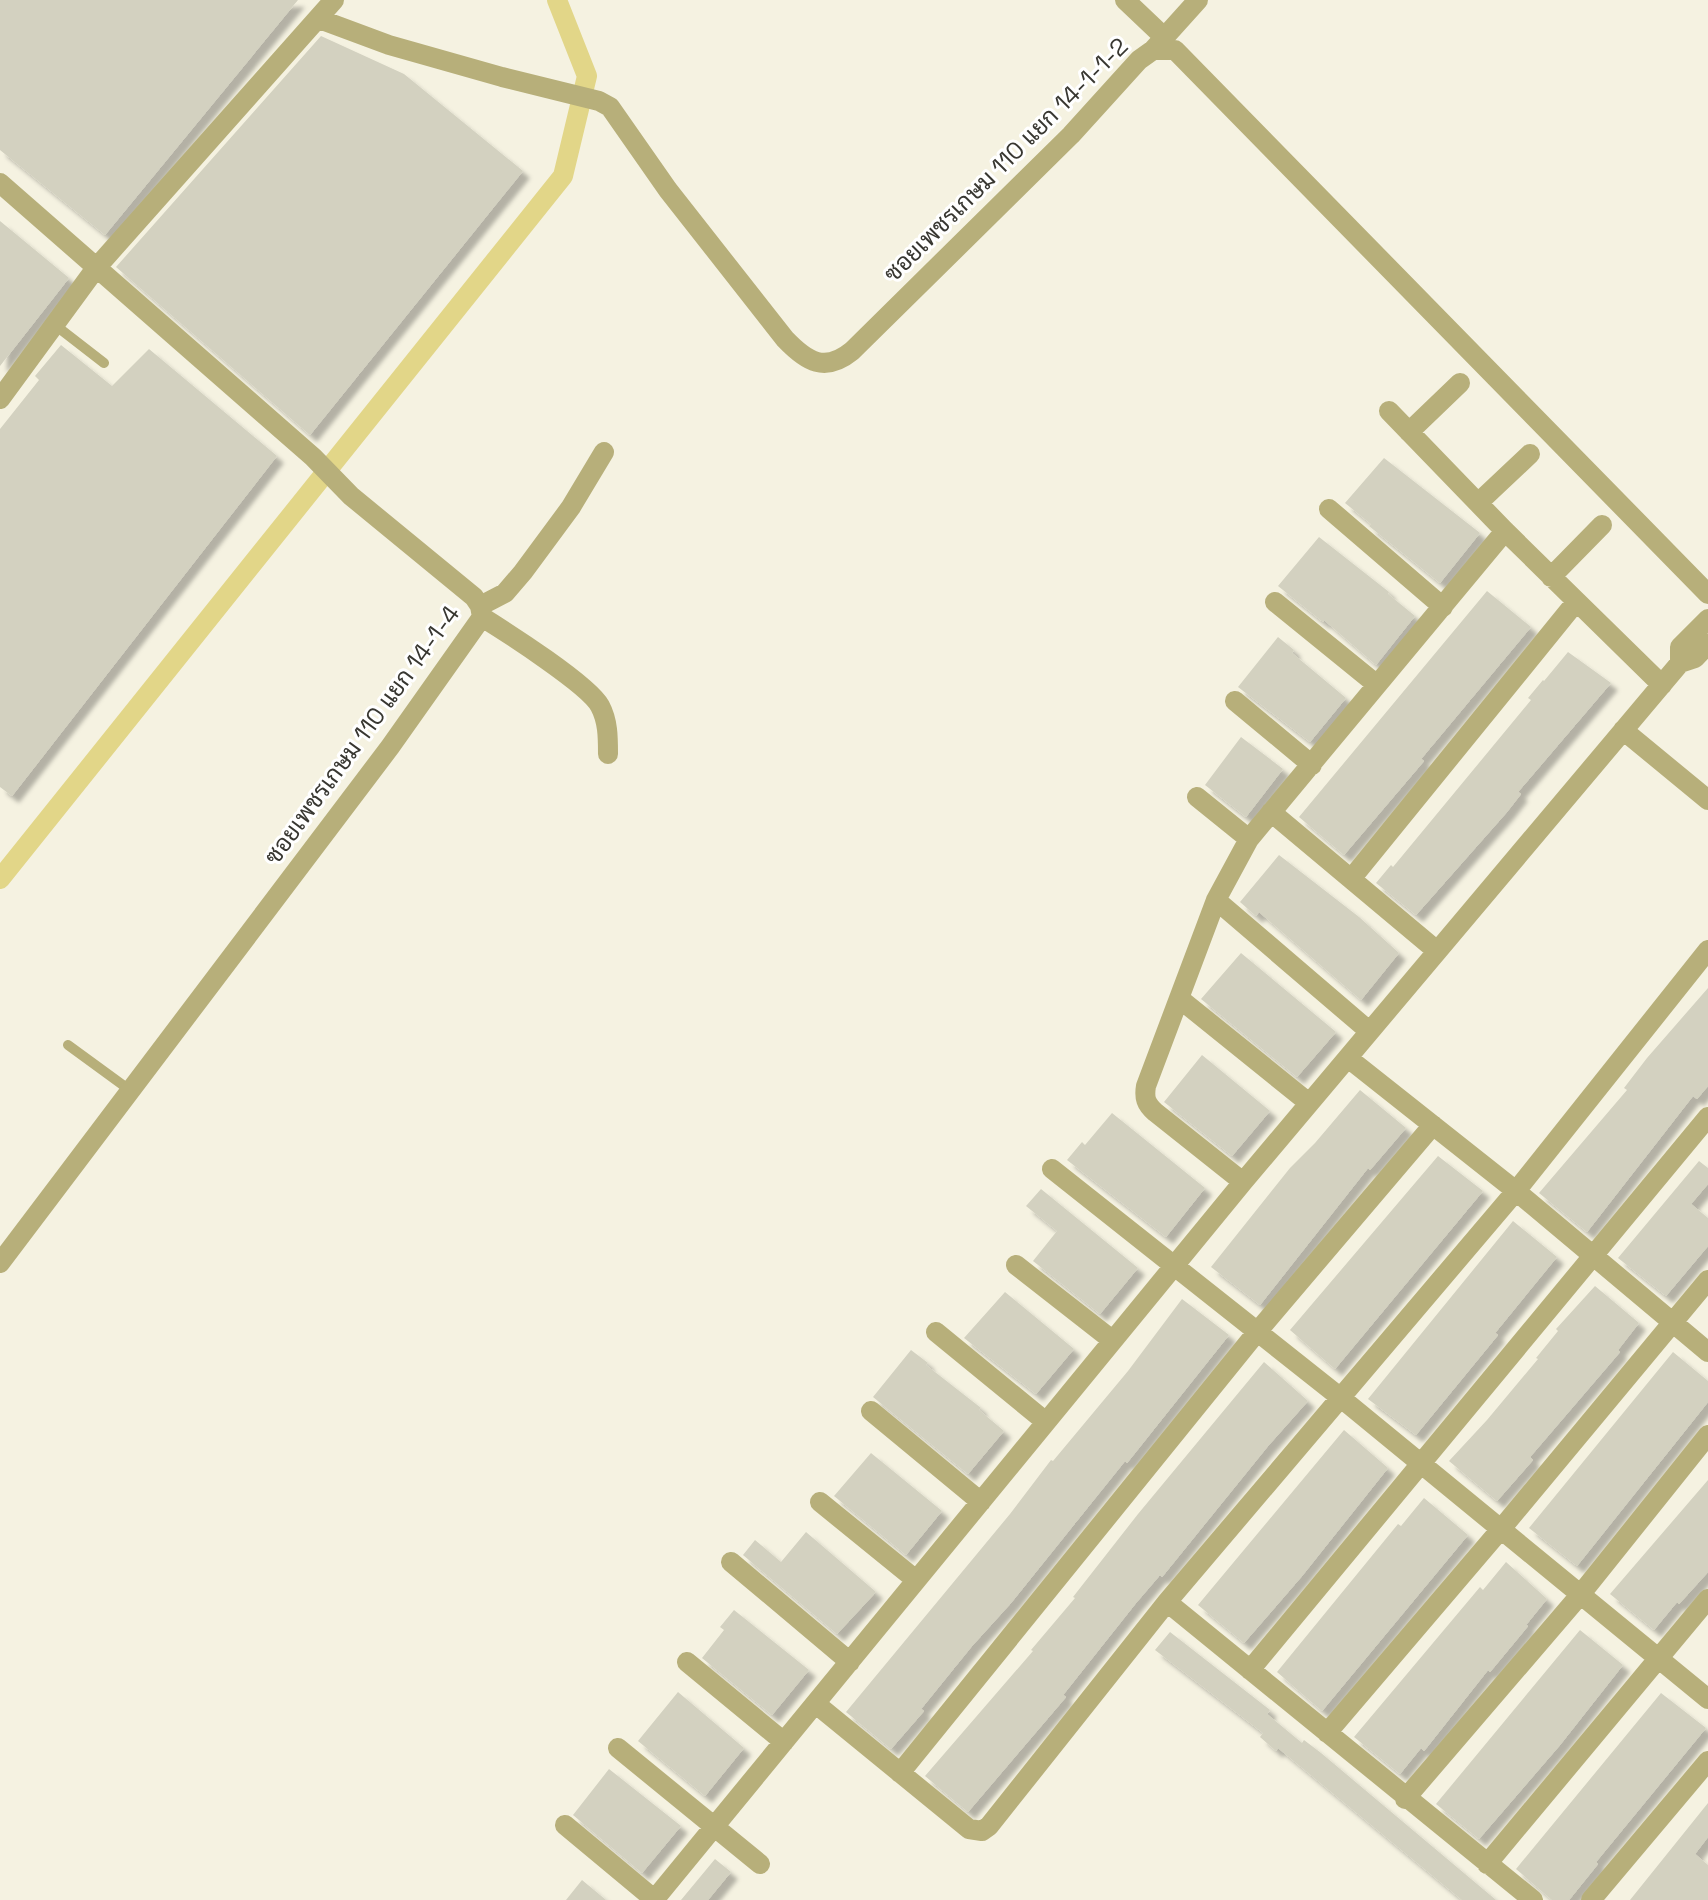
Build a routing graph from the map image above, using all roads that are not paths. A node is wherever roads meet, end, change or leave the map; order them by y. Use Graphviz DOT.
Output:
graph roads {
  1 [pos="334,0"];
  2 [pos="1125,0"];
  3 [pos="1198,0"];
  4 [pos="319,19"];
  5 [pos="1158,44"];
  6 [pos="0,183"];
  7 [pos="96,268"];
  8 [pos="55,325"];
  9 [pos="104,363"];
  10 [pos="1460,383"];
  11 [pos="0,399"];
  12 [pos="1389,411"];
  13 [pos="1409,432"];
  14 [pos="604,452"];
  15 [pos="1530,454"];
  16 [pos="1478,503"];
  17 [pos="1329,509"];
  18 [pos="1602,525"];
  19 [pos="1505,531"];
  20 [pos="1551,577"];
  21 [pos="1708,594"];
  22 [pos="1275,602"];
  23 [pos="1576,602"];
  24 [pos="1443,607"];
  25 [pos="481,612"];
  26 [pos="1708,619"];
  27 [pos="1708,644"];
  28 [pos="1680,663"];
  29 [pos="1376,684"];
  30 [pos="1662,685"];
  31 [pos="1235,701"];
  32 [pos="1623,730"];
  33 [pos="608,754"];
  34 [pos="1312,765"];
  35 [pos="1197,797"];
  36 [pos="1708,800"];
  37 [pos="1271,812"];
  38 [pos="1249,839"];
  39 [pos="1351,879"];
  40 [pos="1216,900"];
  41 [pos="1708,950"];
  42 [pos="1437,951"];
  43 [pos="1180,999"];
  44 [pos="1369,1031"];
  45 [pos="68,1045"];
  46 [pos="1348,1058"];
  47 [pos="131,1091"];
  48 [pos="1309,1103"];
  49 [pos="1708,1117"];
  50 [pos="1433,1125"];
  51 [pos="1052,1169"];
  52 [pos="1243,1182"];
  53 [pos="1516,1191"];
  54 [pos="1594,1258"];
  55 [pos="0,1263"];
  56 [pos="1016,1265"];
  57 [pos="1174,1265"];
  58 [pos="1708,1280"];
  59 [pos="1673,1322"];
  60 [pos="936,1332"];
  61 [pos="1257,1332"];
  62 [pos="1112,1340"];
  63 [pos="1708,1352"];
  64 [pos="1341,1398"];
  65 [pos="871,1411"];
  66 [pos="1046,1422"];
  67 [pos="1708,1435"];
  68 [pos="1420,1464"];
  69 [pos="820,1502"];
  70 [pos="981,1502"];
  71 [pos="1501,1529"];
  72 [pos="731,1562"];
  73 [pos="916,1580"];
  74 [pos="1580,1595"];
  75 [pos="1708,1599"];
  76 [pos="1167,1602"];
  77 [pos="1659,1659"];
  78 [pos="687,1662"];
  79 [pos="850,1662"];
  80 [pos="1250,1670"];
  81 [pos="1708,1699"];
  82 [pos="816,1704"];
  83 [pos="1327,1733"];
  84 [pos="784,1742"];
  85 [pos="618,1748"];
  86 [pos="1708,1761"];
  87 [pos="900,1773"];
  88 [pos="1405,1799"];
  89 [pos="565,1825"];
  90 [pos="715,1826"];
  91 [pos="760,1864"];
  92 [pos="1487,1864"];
  93 [pos="635,1883"];
  94 [pos="621,1900"];
  95 [pos="654,1900"];
  96 [pos="1533,1900"];
  97 [pos="1591,1900"];
  1 -- 4 [label="street"];
  2 -- 5 [label="street"];
  3 -- 5 [label="street"];
  4 -- 5 [label="street, ซอยเพชรเกษม 110 แยก 14-1-1-2"];
  4 -- 7 [label="street"];
  5 -- 21 [label="street, ซอยเพชรเกษม 110 แยก 14-1-1-2"];
  6 -- 7 [label="street, ซอยเพชรเกษม 110 แยก 14-1-4"];
  7 -- 8 [label="street"];
  7 -- 25 [label="street, ซอยเพชรเกษม 110 แยก 14-1-4"];
  8 -- 9 [label="lane"];
  8 -- 11 [label="street"];
  10 -- 13 [label="street"];
  12 -- 13 [label="street"];
  13 -- 16 [label="street"];
  14 -- 25 [label="street"];
  15 -- 16 [label="street"];
  16 -- 19 [label="street"];
  17 -- 24 [label="street"];
  18 -- 20 [label="street"];
  19 -- 20 [label="street"];
  19 -- 24 [label="street"];
  20 -- 23 [label="street"];
  22 -- 29 [label="street"];
  23 -- 30 [label="street"];
  23 -- 39 [label="street"];
  24 -- 29 [label="street"];
  25 -- 33 [label="street"];
  25 -- 47 [label="street, ซอยเพชรเกษม 110 แยก 14-1-4"];
  26 -- 28 [label="street"];
  27 -- 28 [label="street"];
  28 -- 30 [label="street"];
  29 -- 34 [label="street"];
  30 -- 32 [label="street"];
  31 -- 34 [label="street"];
  32 -- 36 [label="street"];
  32 -- 42 [label="street"];
  34 -- 37 [label="street"];
  35 -- 38 [label="street"];
  37 -- 38 [label="street"];
  37 -- 39 [label="street"];
  38 -- 40 [label="street"];
  39 -- 42 [label="street"];
  40 -- 43 [label="street"];
  40 -- 44 [label="street"];
  41 -- 53 [label="street"];
  42 -- 44 [label="street"];
  43 -- 48 [label="street"];
  43 -- 52 [label="street"];
  44 -- 46 [label="street"];
  45 -- 47 [label="lane"];
  46 -- 48 [label="street"];
  46 -- 50 [label="street"];
  47 -- 55 [label="street, ซอยเพชรเกษม 110 แยก 14-1-4"];
  48 -- 52 [label="street"];
  49 -- 54 [label="street"];
  50 -- 53 [label="street"];
  50 -- 61 [label="street"];
  51 -- 57 [label="street"];
  52 -- 57 [label="street"];
  53 -- 54 [label="street"];
  53 -- 64 [label="street"];
  54 -- 59 [label="street"];
  54 -- 68 [label="street"];
  56 -- 62 [label="street"];
  57 -- 61 [label="street"];
  57 -- 62 [label="street"];
  58 -- 59 [label="street"];
  59 -- 63 [label="street"];
  59 -- 71 [label="street"];
  60 -- 66 [label="street"];
  61 -- 64 [label="street"];
  61 -- 87 [label="street"];
  62 -- 66 [label="street"];
  64 -- 68 [label="street"];
  64 -- 76 [label="street"];
  65 -- 70 [label="street"];
  66 -- 70 [label="street"];
  67 -- 74 [label="street"];
  68 -- 71 [label="street"];
  68 -- 80 [label="street"];
  69 -- 73 [label="street"];
  70 -- 73 [label="street"];
  71 -- 74 [label="street"];
  71 -- 83 [label="street"];
  72 -- 79 [label="street"];
  73 -- 79 [label="street"];
  74 -- 77 [label="street"];
  74 -- 88 [label="street"];
  75 -- 77 [label="street"];
  76 -- 80 [label="street"];
  76 -- 87 [label="street"];
  77 -- 81 [label="street"];
  77 -- 92 [label="street"];
  78 -- 84 [label="street"];
  79 -- 82 [label="street"];
  80 -- 83 [label="street"];
  82 -- 84 [label="street"];
  82 -- 87 [label="street"];
  83 -- 88 [label="street"];
  84 -- 90 [label="street"];
  85 -- 90 [label="street"];
  86 -- 97 [label="street"];
  88 -- 92 [label="street"];
  89 -- 93 [label="street"];
  90 -- 91 [label="street"];
  90 -- 95 [label="street"];
  92 -- 96 [label="street"];
  93 -- 94 [label="street"];
  93 -- 95 [label="street"];
}
